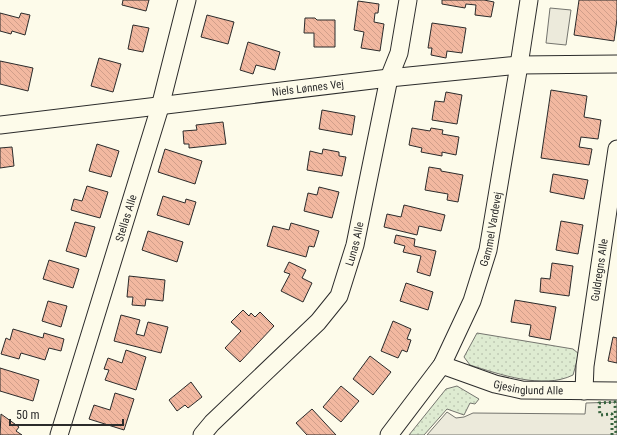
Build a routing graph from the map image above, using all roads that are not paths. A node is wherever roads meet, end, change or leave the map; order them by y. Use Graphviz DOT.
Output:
graph roads {
  1 [pos="187,0"];
  2 [pos="408,0"];
  3 [pos="529,0"];
  4 [pos="617,64"];
  5 [pos="519,65"];
  6 [pos="389,78"];
  7 [pos="160,107"];
  8 [pos="0,125"];
  9 [pos="617,149"];
  10 [pos="615,173"];
  11 [pos="442,365"];
  12 [pos="584,391"];
  13 [pos="617,391"];
  14 [pos="59,435"];
  15 [pos="202,435"];
  16 [pos="389,435"];
  1 -- 7 [label="street, Stellas Alle"];
  2 -- 6 [label="street, Lunas Alle"];
  3 -- 5 [label="street, Gammel Vardevej"];
  4 -- 5 [label="street, Niels Lønnes Vej"];
  5 -- 6 [label="street, Niels Lønnes Vej"];
  5 -- 11 [label="street, Gammel Vardevej"];
  6 -- 7 [label="street, Niels Lønnes Vej"];
  6 -- 15 [label="street, Lunas Alle"];
  7 -- 8 [label="street, Niels Lønnes Vej"];
  7 -- 14 [label="street, Stellas Alle"];
  9 -- 10 [label="street, Guldregns Alle"];
  10 -- 12 [label="street, Guldregns Alle"];
  11 -- 12 [label="street, Gjesinglund Alle"];
  11 -- 16 [label="street, Gammel Vardevej"];
  12 -- 13 [label="street, Gjesinglund Alle"];
}
